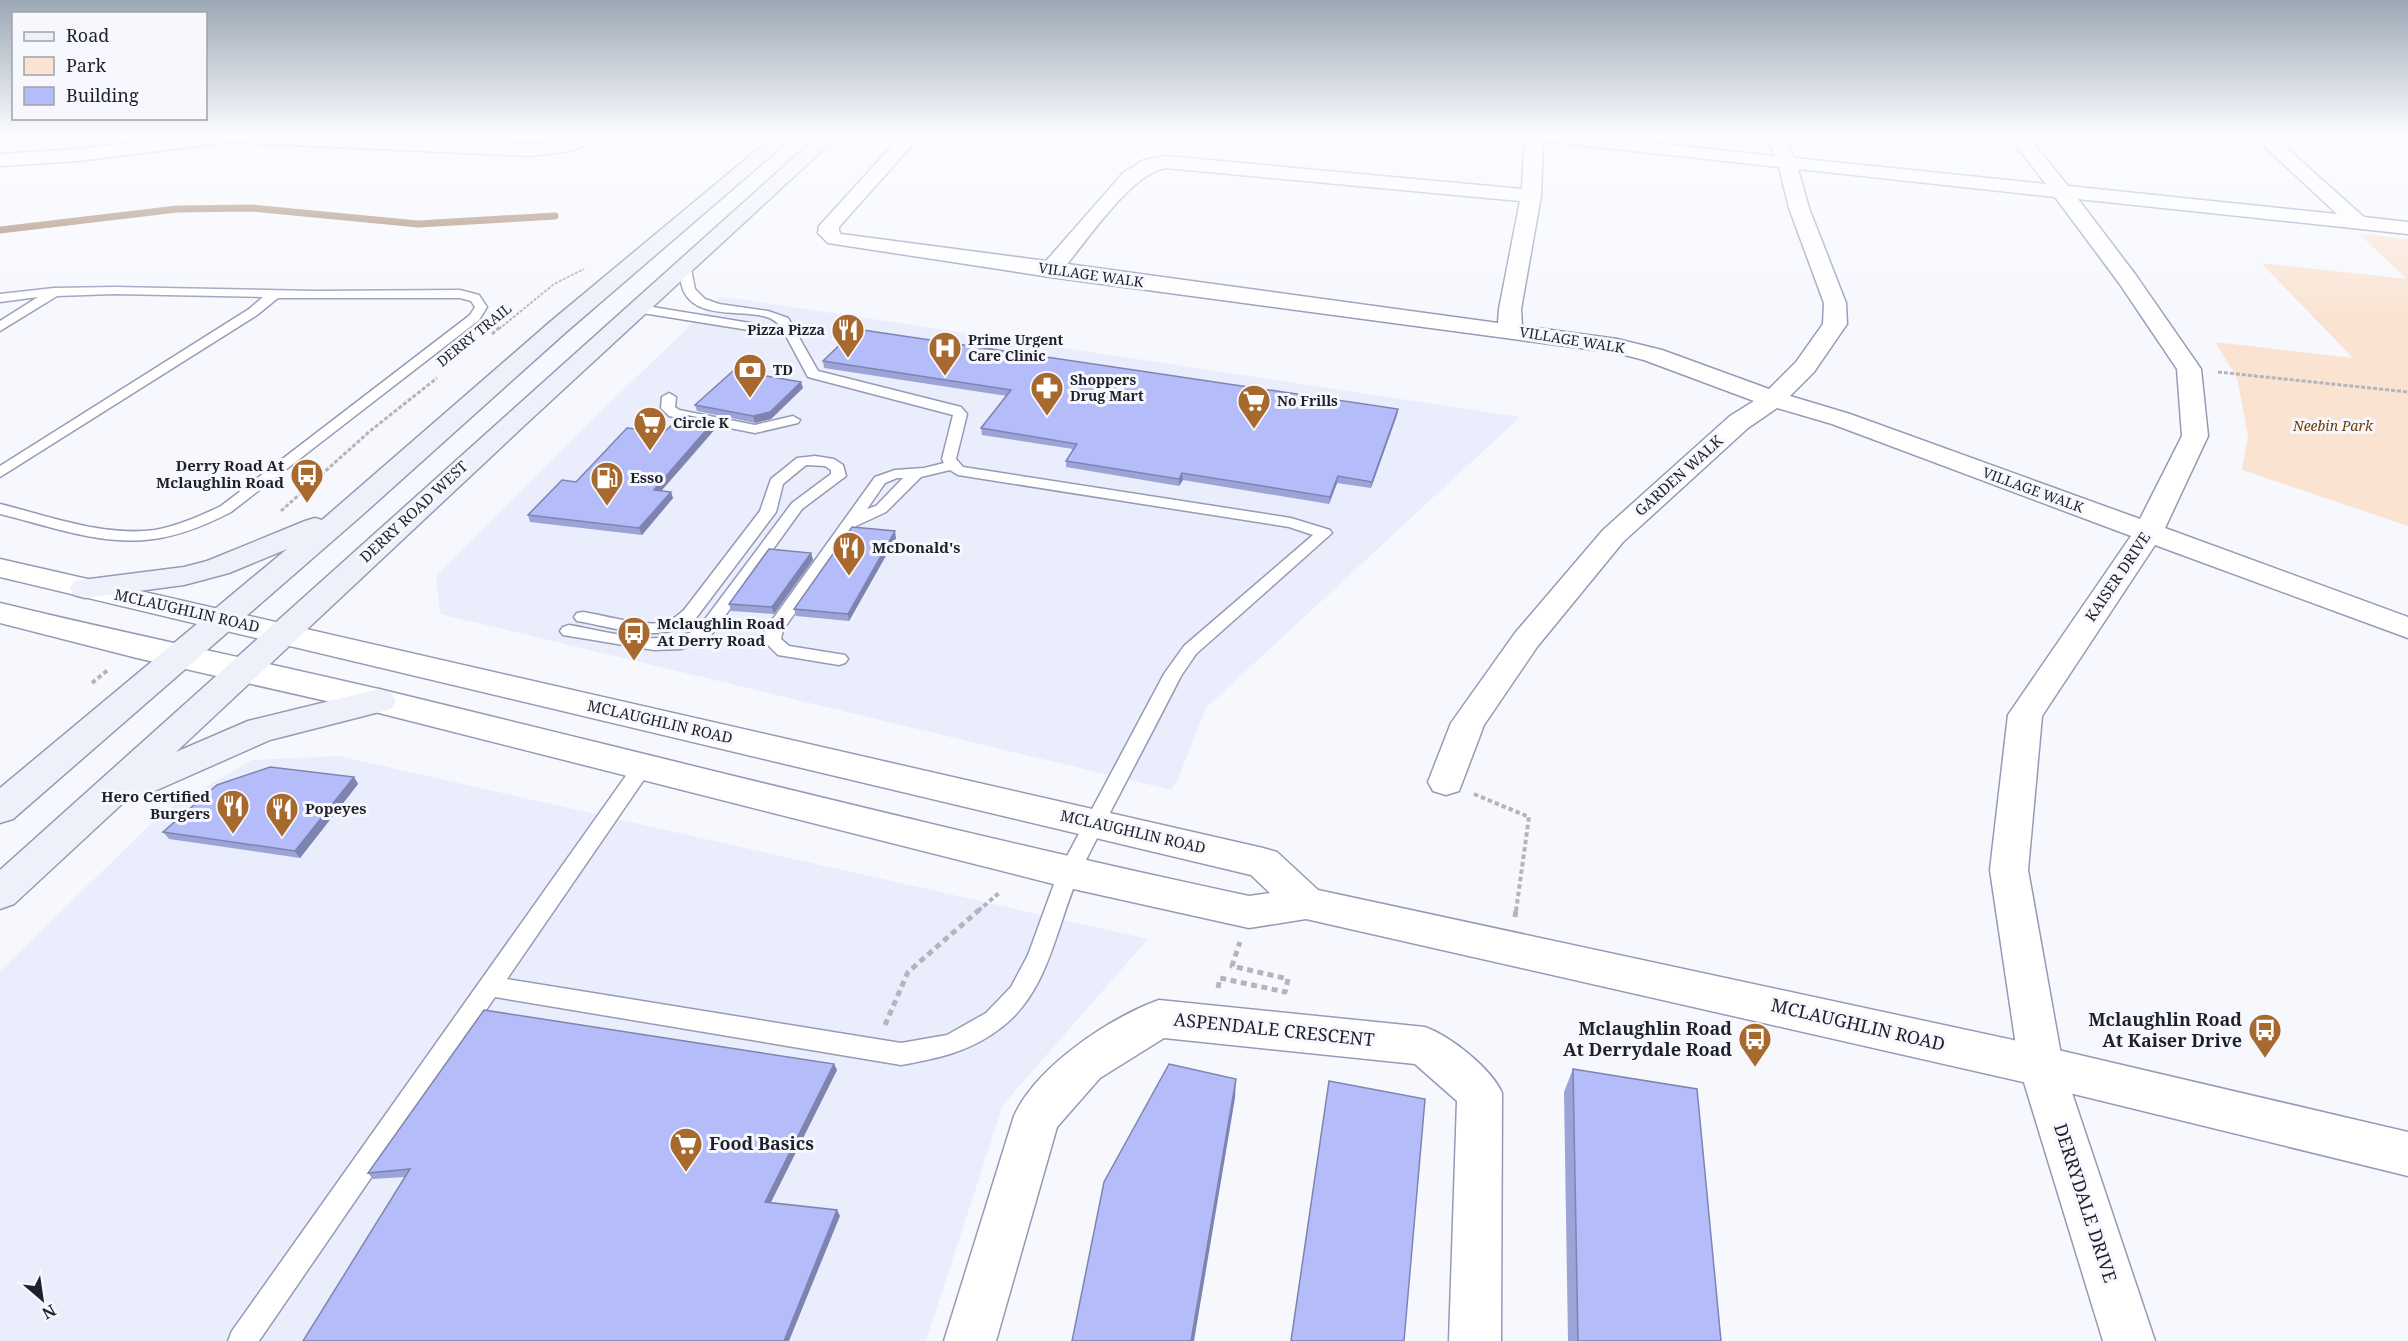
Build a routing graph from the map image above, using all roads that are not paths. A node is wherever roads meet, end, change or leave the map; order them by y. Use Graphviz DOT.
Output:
graph roads {
  1 [pos="1531,196"];
  2 [pos="713,197"];
  3 [pos="760,197"];
  4 [pos="857,197"];
  5 [pos="1113,197"];
  6 [pos="1796,197"];
  7 [pos="2066,197"];
  8 [pos="2114,197"];
  9 [pos="2329,197"];
  10 [pos="2358,223"];
  11 [pos="2408,228"];
  12 [pos="684,264"];
  13 [pos="1050,270"];
  14 [pos="614,280"];
  15 [pos="54,292"];
  16 [pos="275,294"];
  17 [pos="0,298"];
  18 [pos="634,308"];
  19 [pos="0,327"];
  20 [pos="1510,331"];
  21 [pos="791,333"];
  22 [pos="669,397"];
  23 [pos="1773,399"];
  24 [pos="793,420"];
  25 [pos="954,465"];
  26 [pos="0,473"];
  27 [pos="0,509"];
  28 [pos="350,511"];
  29 [pos="2148,533"];
  30 [pos="0,568"];
  31 [pos="85,588"];
  32 [pos="0,613"];
  33 [pos="583,617"];
  34 [pos="222,619"];
  35 [pos="2408,628"];
  36 [pos="569,630"];
  37 [pos="284,634"];
  38 [pos="179,656"];
  39 [pos="839,659"];
  40 [pos="246,670"];
  41 [pos="379,701"];
  42 [pos="642,768"];
  43 [pos="1446,782"];
  44 [pos="105,798"];
  45 [pos="0,808"];
  46 [pos="1095,823"];
  47 [pos="1068,873"];
  48 [pos="0,893"];
  49 [pos="1305,903"];
  50 [pos="489,986"];
  51 [pos="2041,1066"];
  52 [pos="2408,1154"];
  53 [pos="242,1341"];
  54 [pos="970,1341"];
  55 [pos="1475,1341"];
  56 [pos="2129,1341"];
  1 -- 20 [label="street"];
  2 -- 14 [label="main road"];
  3 -- 12 [label="main road, DERRY ROAD WEST"];
  4 -- 13 [label="street, VILLAGE WALK"];
  5 -- 13 [label="street"];
  6 -- 23 [label="street, GARDEN WALK"];
  7 -- 29 [label="street, KAISER DRIVE"];
  8 -- 10 [label="street"];
  9 -- 10 [label="street"];
  10 -- 11 [label="street"];
  12 -- 18 [label="main road, DERRY ROAD WEST"];
  12 -- 21 [label="lane"];
  13 -- 20 [label="street, VILLAGE WALK"];
  14 -- 18 [label="main road"];
  14 -- 28 [label="main road"];
  15 -- 16 [label="lane"];
  15 -- 17 [label="lane"];
  15 -- 19 [label="lane"];
  16 -- 26 [label="lane"];
  16 -- 27 [label="lane"];
  18 -- 21 [label="lane"];
  18 -- 37 [label="main road, DERRY ROAD WEST"];
  20 -- 23 [label="street, VILLAGE WALK"];
  21 -- 25 [label="lane"];
  22 -- 24 [label="lane"];
  23 -- 29 [label="street, VILLAGE WALK"];
  23 -- 43 [label="street, GARDEN WALK"];
  25 -- 39 [label="lane"];
  25 -- 46 [label="lane"];
  28 -- 31 [label="main road"];
  28 -- 34 [label="main road"];
  29 -- 35 [label="street, VILLAGE WALK"];
  29 -- 51 [label="street, KAISER DRIVE"];
  30 -- 31 [label="street, MCLAUGHLIN ROAD"];
  31 -- 34 [label="street, MCLAUGHLIN ROAD"];
  32 -- 38 [label="street, MCLAUGHLIN ROAD"];
  33 -- 36 [label="lane"];
  34 -- 37 [label="street, MCLAUGHLIN ROAD"];
  34 -- 38 [label="main road"];
  37 -- 40 [label="main road, DERRY ROAD WEST"];
  37 -- 46 [label="street, MCLAUGHLIN ROAD"];
  38 -- 40 [label="street, MCLAUGHLIN ROAD"];
  38 -- 45 [label="main road"];
  40 -- 41 [label="street, MCLAUGHLIN ROAD"];
  40 -- 44 [label="main road, DERRY ROAD WEST"];
  41 -- 42 [label="street, MCLAUGHLIN ROAD"];
  41 -- 44 [label="main road"];
  42 -- 47 [label="street, MCLAUGHLIN ROAD"];
  42 -- 50 [label="lane"];
  44 -- 48 [label="main road, DERRY ROAD WEST"];
  46 -- 47 [label="lane"];
  46 -- 49 [label="street, MCLAUGHLIN ROAD"];
  47 -- 49 [label="street, MCLAUGHLIN ROAD"];
  47 -- 50 [label="lane"];
  49 -- 51 [label="street, MCLAUGHLIN ROAD"];
  50 -- 53 [label="lane"];
  51 -- 52 [label="street, MCLAUGHLIN ROAD"];
  51 -- 56 [label="street, DERRYDALE DRIVE"];
  54 -- 55 [label="street, ASPENDALE CRESCENT"];
}
